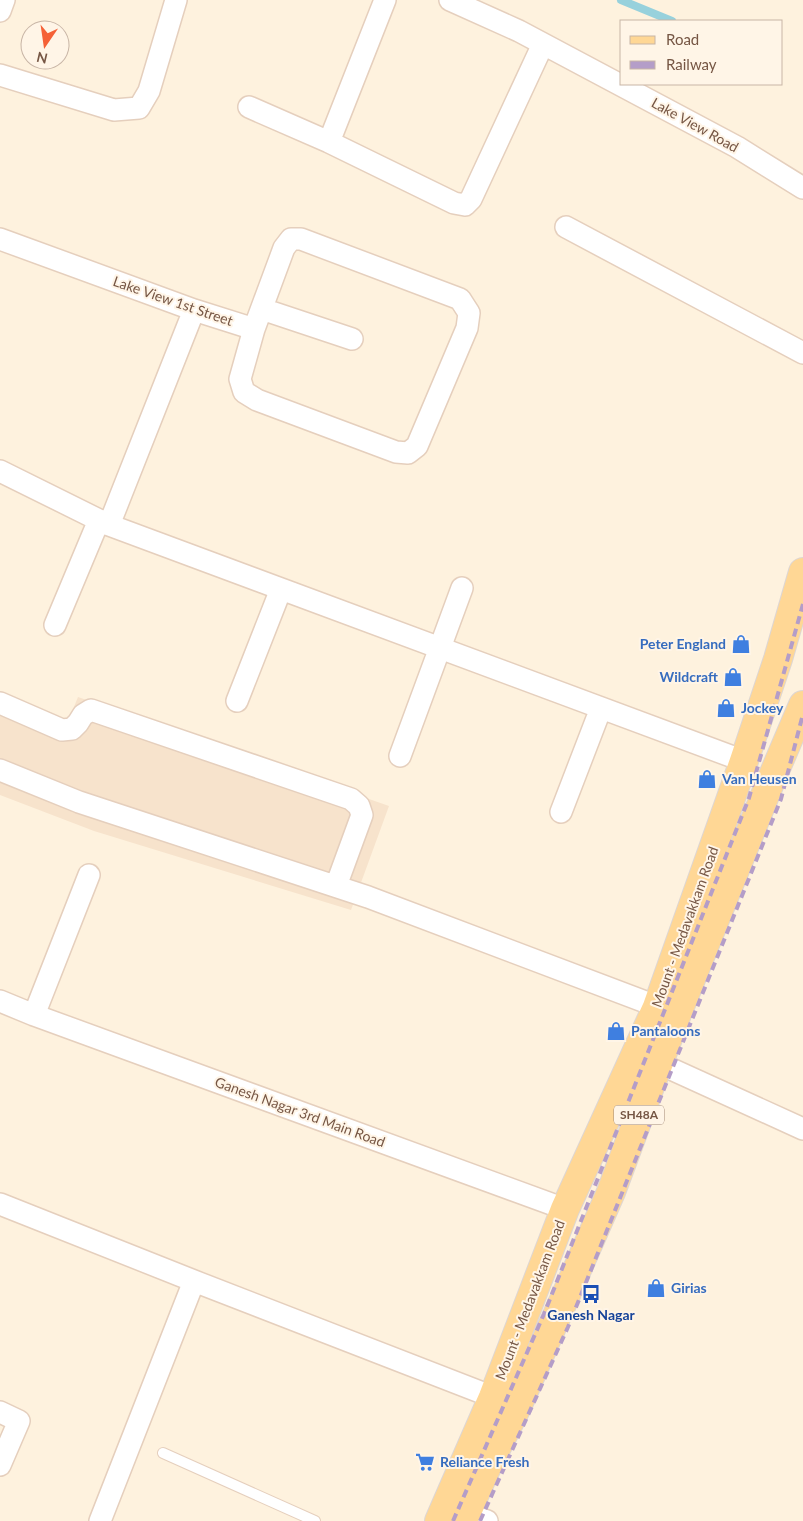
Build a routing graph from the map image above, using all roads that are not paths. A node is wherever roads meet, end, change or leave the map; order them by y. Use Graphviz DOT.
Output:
graph roads {
  1 [pos="4,0"];
  2 [pos="176,0"];
  3 [pos="384,0"];
  4 [pos="450,0"];
  5 [pos="0,11"];
  6 [pos="543,44"];
  7 [pos="0,75"];
  8 [pos="620,85"];
  9 [pos="620,85"];
  10 [pos="249,107"];
  11 [pos="329,142"];
  12 [pos="803,188"];
  13 [pos="566,227"];
  14 [pos="0,239"];
  15 [pos="194,310"];
  16 [pos="258,319"];
  17 [pos="352,339"];
  18 [pos="803,353"];
  19 [pos="0,471"];
  20 [pos="104,522"];
  21 [pos="803,572"];
  22 [pos="462,588"];
  23 [pos="282,589"];
  24 [pos="56,625"];
  25 [pos="440,648"];
  26 [pos="237,701"];
  27 [pos="0,704"];
  28 [pos="803,705"];
  29 [pos="600,708"];
  30 [pos="400,756"];
  31 [pos="744,761"];
  32 [pos="0,770"];
  33 [pos="561,812"];
  34 [pos="89,875"];
  35 [pos="336,886"];
  36 [pos="0,1001"];
  37 [pos="667,1010"];
  38 [pos="34,1015"];
  39 [pos="658,1063"];
  40 [pos="803,1129"];
  41 [pos="0,1204"];
  42 [pos="565,1209"];
  43 [pos="194,1281"];
  44 [pos="493,1397"];
  45 [pos="0,1412"];
  46 [pos="163,1453"];
  47 [pos="0,1465"];
  48 [pos="472,1519"];
  49 [pos="100,1521"];
  50 [pos="315,1521"];
  51 [pos="439,1521"];
  1 -- 5 [label="street"];
  2 -- 7 [label="street"];
  3 -- 11 [label="street"];
  4 -- 6 [label="street, Lake View Road"];
  6 -- 8 [label="street, Lake View Road"];
  6 -- 11 [label="street"];
  9 -- 12 [label="street, Lake View Road"];
  10 -- 11 [label="street"];
  13 -- 18 [label="street"];
  14 -- 15 [label="street, Lake View 1st Street"];
  15 -- 16 [label="street, Lake View 1st Street"];
  15 -- 20 [label="street"];
  16 -- 16 [label="street"];
  16 -- 17 [label="street, Lake View 1st Street"];
  19 -- 20 [label="street"];
  20 -- 23 [label="street"];
  20 -- 24 [label="street"];
  21 -- 31 [label="main road, Mount - Medavakkam Road / SH48A"];
  22 -- 25 [label="street"];
  23 -- 25 [label="street"];
  23 -- 26 [label="street"];
  25 -- 29 [label="street"];
  25 -- 30 [label="street"];
  27 -- 35 [label="street"];
  28 -- 37 [label="main road, Mount - Medavakkam Road / SH48A"];
  29 -- 31 [label="street"];
  29 -- 33 [label="street"];
  31 -- 37 [label="main road, Mount - Medavakkam Road / SH48A"];
  32 -- 35 [label="street"];
  34 -- 38 [label="street"];
  35 -- 37 [label="street"];
  36 -- 38 [label="street, Ganesh Nagar 3rd Main Road"];
  37 -- 39 [label="main road, Mount - Medavakkam Road / SH48A"];
  37 -- 42 [label="main road, Mount - Medavakkam Road / SH48A"];
  38 -- 42 [label="street, Ganesh Nagar 3rd Main Road"];
  39 -- 40 [label="street"];
  39 -- 48 [label="main road, Mount - Medavakkam Road / SH48A"];
  41 -- 43 [label="street"];
  42 -- 44 [label="main road, Mount - Medavakkam Road / SH48A"];
  43 -- 44 [label="street"];
  43 -- 49 [label="street"];
  44 -- 51 [label="main road, Mount - Medavakkam Road / SH48A"];
  45 -- 47 [label="street"];
  46 -- 50 [label="lane"];
}
